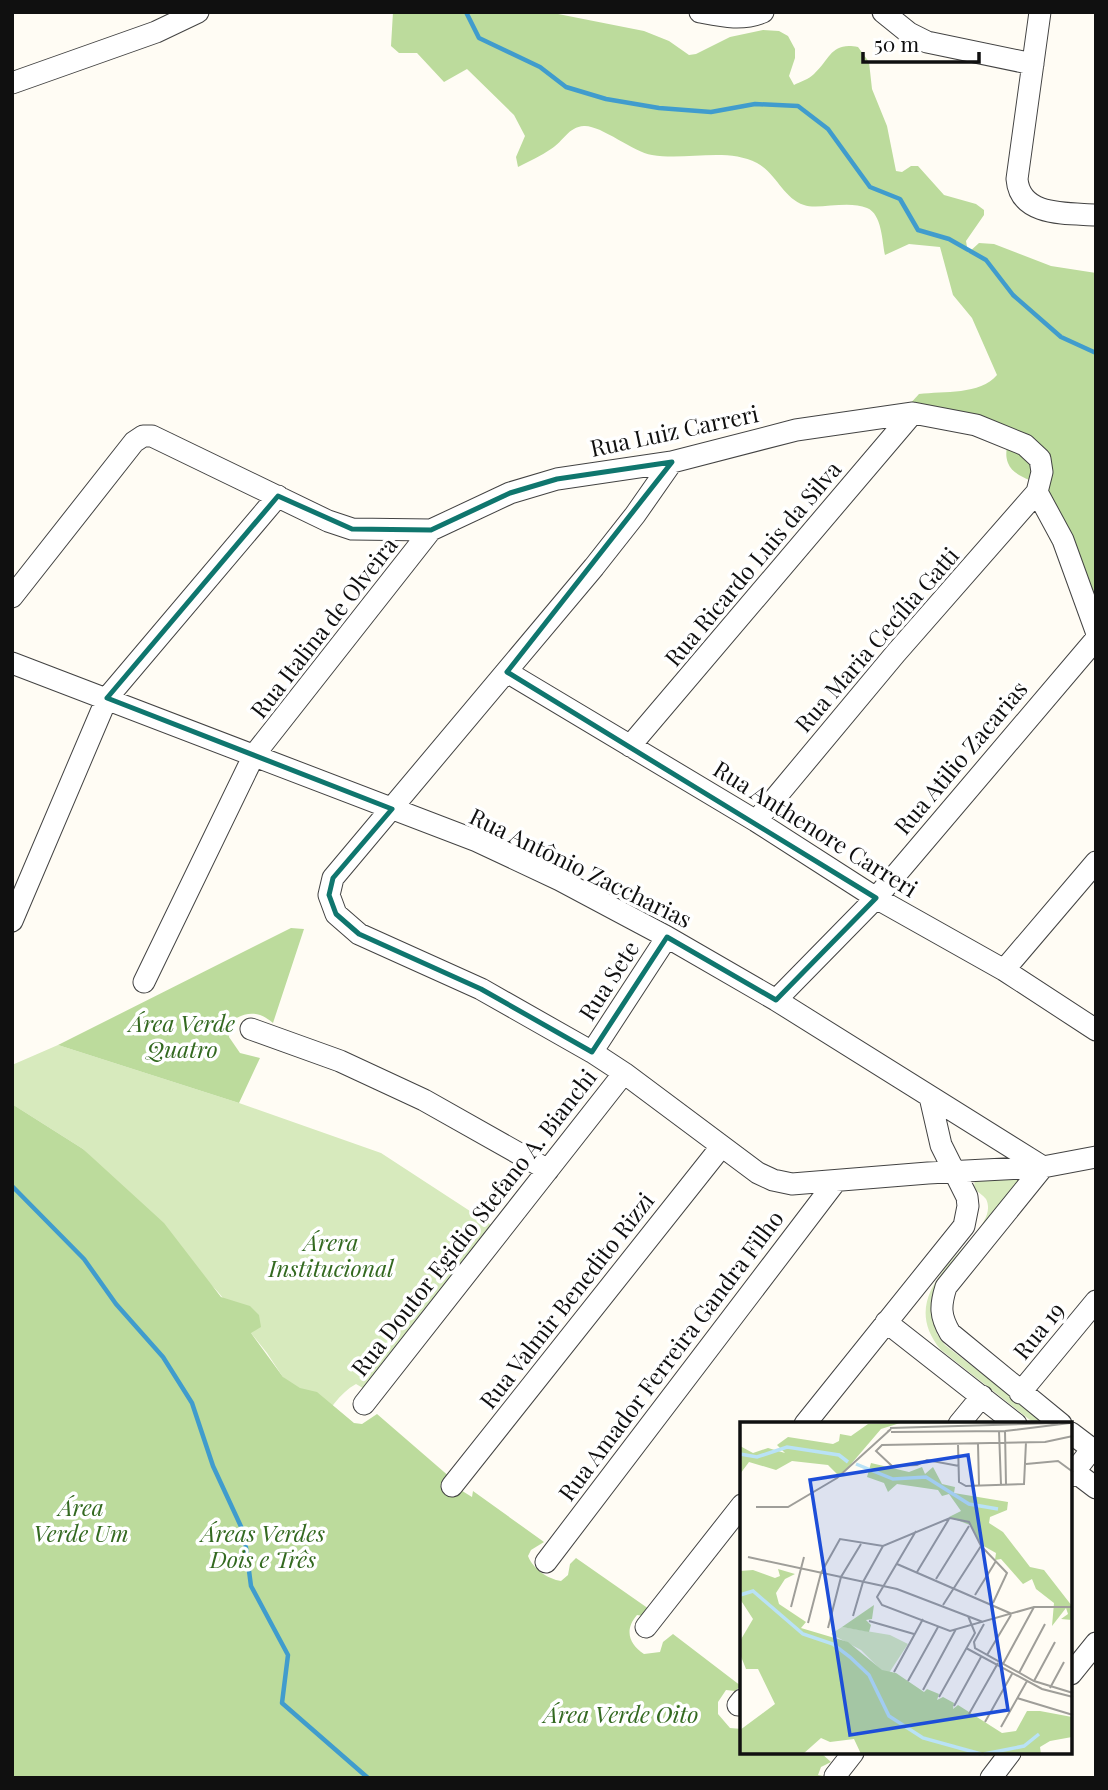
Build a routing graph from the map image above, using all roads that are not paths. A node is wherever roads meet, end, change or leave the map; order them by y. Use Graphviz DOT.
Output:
graph roads {
  1 [pos="198,12"];
  2 [pos="700,12"];
  3 [pos="763,12"];
  4 [pos="883,12"];
  5 [pos="1040,12"];
  6 [pos="1033,64"];
  7 [pos="12,83"];
  8 [pos="1096,215"];
  9 [pos="914,414"];
  10 [pos="672,462"];
  11 [pos="1037,492"];
  12 [pos="278,496"];
  13 [pos="431,530"];
  14 [pos="12,597"];
  15 [pos="1096,631"];
  16 [pos="1096,639"];
  17 [pos="12,663"];
  18 [pos="507,672"];
  19 [pos="107,698"];
  20 [pos="630,746"];
  21 [pos="254,755"];
  22 [pos="392,809"];
  23 [pos="756,821"];
  24 [pos="1096,862"];
  25 [pos="876,898"];
  26 [pos="12,920"];
  27 [pos="667,937"];
  28 [pos="1004,970"];
  29 [pos="144,982"];
  30 [pos="776,1000"];
  31 [pos="251,1029"];
  32 [pos="1096,1030"];
  33 [pos="592,1052"];
  34 [pos="624,1073"];
  35 [pos="930,1097"];
  36 [pos="721,1147"];
  37 [pos="1096,1157"];
  38 [pos="1044,1167"];
  39 [pos="548,1170"];
  40 [pos="952,1171"];
  41 [pos="836,1181"];
  42 [pos="1096,1301"];
  43 [pos="886,1322"];
  44 [pos="1020,1393"];
  45 [pos="982,1396"];
  46 [pos="365,1404"];
  47 [pos="807,1422"];
  48 [pos="962,1422"];
  49 [pos="1014,1422"];
  50 [pos="1058,1422"];
  51 [pos="1073,1434"];
  52 [pos="1094,1450"];
  53 [pos="1073,1471"];
  54 [pos="1073,1473"];
  55 [pos="452,1486"];
  56 [pos="1096,1488"];
  57 [pos="740,1507"];
  58 [pos="546,1562"];
  59 [pos="646,1628"];
  60 [pos="1096,1643"];
  61 [pos="1073,1672"];
  62 [pos="851,1755"];
  63 [pos="1008,1755"];
  64 [pos="835,1776"];
  65 [pos="991,1778"];
  1 -- 7 [label="street"];
  2 -- 3 [label="street"];
  4 -- 6 [label="street"];
  5 -- 6 [label="street"];
  6 -- 8 [label="street"];
  9 -- 10 [label="street, Rua Luiz Carreri"];
  9 -- 11 [label="street, Rua Luiz Carreri"];
  9 -- 20 [label="street, Rua Ricardo Luis da Silva"];
  10 -- 13 [label="street, Rua Luiz Carreri"];
  10 -- 18 [label="street"];
  11 -- 15 [label="street"];
  11 -- 23 [label="street, Rua Maria Cecília Gatti"];
  12 -- 13 [label="street, Rua Luiz Carreri"];
  12 -- 14 [label="street, Rua Luiz Carreri"];
  12 -- 19 [label="street"];
  13 -- 21 [label="street, Rua Italina de Olveira"];
  16 -- 25 [label="street, Rua Atilio Zacarias"];
  17 -- 19 [label="street, Rua Antônio Zaccharias"];
  18 -- 20 [label="street, Rua Anthenore Carreri"];
  18 -- 22 [label="street"];
  19 -- 21 [label="street, Rua Antônio Zaccharias"];
  19 -- 26 [label="street"];
  20 -- 23 [label="street, Rua Anthenore Carreri"];
  21 -- 22 [label="street, Rua Antônio Zaccharias"];
  21 -- 29 [label="street, Rua Italina de Olveira"];
  22 -- 27 [label="street, Rua Antônio Zaccharias"];
  22 -- 33 [label="street"];
  23 -- 25 [label="street, Rua Anthenore Carreri"];
  24 -- 28 [label="street"];
  25 -- 28 [label="street, Rua Anthenore Carreri"];
  25 -- 30 [label="street, Rua Atilio Zacarias"];
  27 -- 30 [label="street, Rua Antônio Zaccharias"];
  27 -- 33 [label="street, Rua Sete"];
  28 -- 32 [label="street, Rua Anthenore Carreri"];
  30 -- 35 [label="street, Rua Antônio Zaccharias"];
  31 -- 39 [label="street"];
  33 -- 34 [label="street"];
  34 -- 36 [label="street"];
  34 -- 39 [label="street, Rua Doutor Egidio Stefano A. Bianchi"];
  35 -- 38 [label="street, Rua Antônio Zaccharias"];
  35 -- 40 [label="street"];
  36 -- 41 [label="street"];
  36 -- 55 [label="street, Rua Valmir Benedito Rizzi"];
  37 -- 38 [label="street"];
  38 -- 40 [label="street"];
  38 -- 44 [label="street"];
  39 -- 46 [label="street, Rua Doutor Egidio Stefano A. Bianchi"];
  40 -- 41 [label="street"];
  40 -- 43 [label="street"];
  41 -- 58 [label="street, Rua Amador Ferreira Gandra Filho"];
  42 -- 44 [label="street, Rua 19"];
  43 -- 45 [label="street"];
  43 -- 47 [label="street"];
  44 -- 50 [label="street"];
  45 -- 48 [label="street"];
  45 -- 49 [label="street"];
  51 -- 52 [label="street"];
  52 -- 53 [label="street"];
  54 -- 56 [label="street"];
  57 -- 59 [label="street"];
  60 -- 61 [label="street"];
  62 -- 64 [label="street"];
  63 -- 65 [label="street"];
}
